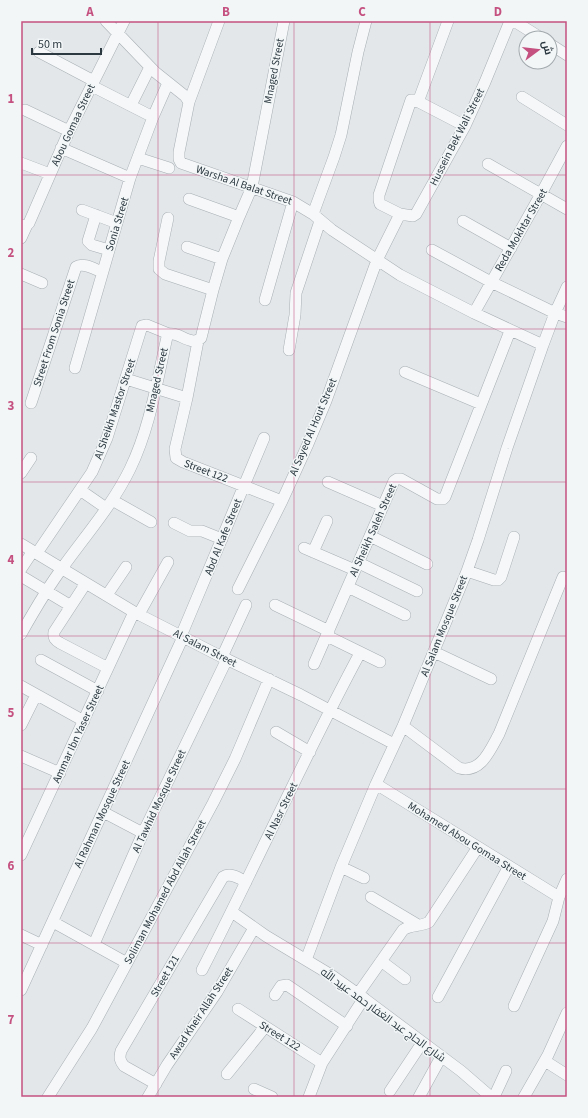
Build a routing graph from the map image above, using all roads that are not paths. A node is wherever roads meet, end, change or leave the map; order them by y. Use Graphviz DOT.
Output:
graph roads {
  1 [pos="106,21"];
  2 [pos="124,21"];
  3 [pos="218,21"];
  4 [pos="284,21"];
  5 [pos="366,21"];
  6 [pos="448,21"];
  7 [pos="510,21"];
  8 [pos="514,21"];
  9 [pos="528,30"];
  10 [pos="118,33"];
  11 [pos="558,49"];
  12 [pos="39,52"];
  13 [pos="567,55"];
  14 [pos="150,67"];
  15 [pos="93,83"];
  16 [pos="168,83"];
  17 [pos="522,97"];
  18 [pos="188,102"];
  19 [pos="418,102"];
  20 [pos="131,105"];
  21 [pos="25,110"];
  22 [pos="153,117"];
  23 [pos="567,125"];
  24 [pos="465,126"];
  25 [pos="69,131"];
  26 [pos="567,146"];
  27 [pos="61,148"];
  28 [pos="138,158"];
  29 [pos="21,163"];
  30 [pos="488,164"];
  31 [pos="169,168"];
  32 [pos="50,174"];
  33 [pos="130,178"];
  34 [pos="252,187"];
  35 [pos="541,194"];
  36 [pos="189,199"];
  37 [pos="293,202"];
  38 [pos="567,209"];
  39 [pos="82,210"];
  40 [pos="400,214"];
  41 [pos="96,216"];
  42 [pos="317,217"];
  43 [pos="168,218"];
  44 [pos="238,218"];
  45 [pos="463,221"];
  46 [pos="117,223"];
  47 [pos="24,226"];
  48 [pos="21,238"];
  49 [pos="187,247"];
  50 [pos="511,248"];
  51 [pos="109,250"];
  52 [pos="432,250"];
  53 [pos="222,260"];
  54 [pos="377,260"];
  55 [pos="102,272"];
  56 [pos="21,274"];
  57 [pos="491,282"];
  58 [pos="42,283"];
  59 [pos="567,287"];
  60 [pos="213,290"];
  61 [pos="265,300"];
  62 [pos="474,313"];
  63 [pos="555,313"];
  64 [pos="567,317"];
  65 [pos="510,331"];
  66 [pos="169,334"];
  67 [pos="198,341"];
  68 [pos="543,345"];
  69 [pos="289,350"];
  70 [pos="75,368"];
  71 [pos="405,372"];
  72 [pos="126,379"];
  73 [pos="155,388"];
  74 [pos="187,398"];
  75 [pos="31,404"];
  76 [pos="482,404"];
  77 [pos="264,438"];
  78 [pos="31,458"];
  79 [pos="21,473"];
  80 [pos="328,482"];
  81 [pos="244,486"];
  82 [pos="80,490"];
  83 [pos="282,500"];
  84 [pos="109,504"];
  85 [pos="383,506"];
  86 [pos="151,522"];
  87 [pos="327,522"];
  88 [pos="174,523"];
  89 [pos="370,536"];
  90 [pos="514,537"];
  91 [pos="222,539"];
  92 [pos="21,544"];
  93 [pos="35,552"];
  94 [pos="168,562"];
  95 [pos="427,564"];
  96 [pos="357,566"];
  97 [pos="126,567"];
  98 [pos="62,568"];
  99 [pos="21,569"];
  100 [pos="467,571"];
  101 [pos="21,576"];
  102 [pos="563,577"];
  103 [pos="86,583"];
  104 [pos="348,587"];
  105 [pos="238,589"];
  106 [pos="46,591"];
  107 [pos="417,591"];
  108 [pos="107,595"];
  109 [pos="246,605"];
  110 [pos="275,605"];
  111 [pos="71,606"];
  112 [pos="137,613"];
  113 [pos="405,615"];
  114 [pos="21,634"];
  115 [pos="328,634"];
  116 [pos="182,637"];
  117 [pos="434,652"];
  118 [pos="360,653"];
  119 [pos="225,658"];
  120 [pos="41,660"];
  121 [pos="380,662"];
  122 [pos="314,664"];
  123 [pos="108,668"];
  124 [pos="269,679"];
  125 [pos="491,679"];
  126 [pos="21,686"];
  127 [pos="98,691"];
  128 [pos="36,695"];
  129 [pos="330,710"];
  130 [pos="84,721"];
  131 [pos="21,725"];
  132 [pos="403,726"];
  133 [pos="276,732"];
  134 [pos="394,744"];
  135 [pos="310,752"];
  136 [pos="21,756"];
  137 [pos="60,773"];
  138 [pos="376,784"];
  139 [pos="104,812"];
  140 [pos="143,833"];
  141 [pos="478,847"];
  142 [pos="21,855"];
  143 [pos="508,866"];
  144 [pos="341,867"];
  145 [pos="364,878"];
  146 [pos="567,879"];
  147 [pos="246,882"];
  148 [pos="371,897"];
  149 [pos="559,897"];
  150 [pos="232,912"];
  151 [pos="52,922"];
  152 [pos="418,925"];
  153 [pos="254,928"];
  154 [pos="21,935"];
  155 [pos="94,944"];
  156 [pos="42,946"];
  157 [pos="306,960"];
  158 [pos="381,961"];
  159 [pos="127,963"];
  160 [pos="202,970"];
  161 [pos="404,979"];
  162 [pos="21,990"];
  163 [pos="275,995"];
  164 [pos="361,996"];
  165 [pos="438,996"];
  166 [pos="514,1006"];
  167 [pos="238,1009"];
  168 [pos="567,1013"];
  169 [pos="347,1026"];
  170 [pos="265,1027"];
  171 [pos="422,1043"];
  172 [pos="440,1056"];
  173 [pos="544,1061"];
  174 [pos="322,1063"];
  175 [pos="506,1071"];
  176 [pos="226,1074"];
  177 [pos="567,1075"];
  178 [pos="156,1084"];
  179 [pos="254,1089"];
  180 [pos="390,1091"];
  181 [pos="48,1097"];
  182 [pos="148,1097"];
  183 [pos="272,1097"];
  184 [pos="309,1097"];
  185 [pos="419,1097"];
  186 [pos="492,1097"];
  187 [pos="524,1097"];
  1 -- 10 [label="street"];
  2 -- 10 [label="street, Abou Gomaa Street"];
  3 -- 18 [label="street"];
  4 -- 34 [label="street, Mnaged Street"];
  5 -- 42 [label="street"];
  6 -- 19 [label="street"];
  7 -- 24 [label="street, Hussein Bek Wali Street"];
  8 -- 9 [label="street"];
  10 -- 14 [label="street"];
  10 -- 15 [label="street, Abou Gomaa Street"];
  11 -- 13 [label="street"];
  12 -- 15 [label="street"];
  14 -- 16 [label="street"];
  14 -- 20 [label="street"];
  15 -- 20 [label="street"];
  15 -- 25 [label="street, Abou Gomaa Street"];
  16 -- 18 [label="street"];
  16 -- 22 [label="street, Sonia Street"];
  17 -- 23 [label="street"];
  18 -- 34 [label="street, Warsha Al Balat Street"];
  19 -- 24 [label="street"];
  19 -- 40 [label="street"];
  20 -- 22 [label="street"];
  21 -- 25 [label="street"];
  22 -- 28 [label="street, Sonia Street"];
  24 -- 40 [label="street, Hussein Bek Wali Street"];
  25 -- 27 [label="street, Abou Gomaa Street"];
  26 -- 35 [label="street, Reda Mokhtar Street"];
  27 -- 32 [label="street, Abou Gomaa Street"];
  27 -- 33 [label="street"];
  28 -- 31 [label="street"];
  28 -- 33 [label="street, Sonia Street"];
  29 -- 32 [label="street"];
  30 -- 35 [label="street"];
  32 -- 47 [label="street, Abou Gomaa Street"];
  33 -- 46 [label="street, Sonia Street"];
  34 -- 37 [label="street, Warsha Al Balat Street"];
  34 -- 44 [label="street, Mnaged Street"];
  35 -- 38 [label="street"];
  35 -- 50 [label="street, Reda Mokhtar Street"];
  36 -- 44 [label="street"];
  37 -- 42 [label="street, Warsha Al Balat Street"];
  37 -- 61 [label="street"];
  39 -- 41 [label="street"];
  40 -- 54 [label="street, Al Sayed Al Hout Street"];
  41 -- 46 [label="street"];
  41 -- 51 [label="street"];
  42 -- 54 [label="street, Warsha Al Balat Street"];
  42 -- 69 [label="street"];
  43 -- 60 [label="street"];
  44 -- 53 [label="street, Mnaged Street"];
  45 -- 50 [label="street"];
  46 -- 51 [label="street, Sonia Street"];
  47 -- 48 [label="street, Abou Gomaa Street"];
  49 -- 53 [label="street"];
  50 -- 57 [label="street, Reda Mokhtar Street"];
  51 -- 55 [label="street, Sonia Street"];
  52 -- 57 [label="street"];
  53 -- 60 [label="street, Mnaged Street"];
  54 -- 62 [label="street, Warsha Al Balat Street"];
  54 -- 83 [label="street, Al Sayed Al Hout Street"];
  55 -- 70 [label="street, Sonia Street"];
  55 -- 75 [label="street, Street From Sonia Street"];
  56 -- 58 [label="street"];
  57 -- 62 [label="street, Reda Mokhtar Street"];
  57 -- 63 [label="street"];
  59 -- 63 [label="street, Al Salam Mosque Street"];
  60 -- 67 [label="street, Mnaged Street"];
  62 -- 65 [label="street, Warsha Al Balat Street"];
  63 -- 64 [label="street"];
  63 -- 68 [label="street, Al Salam Mosque Street"];
  65 -- 68 [label="street, Warsha Al Balat Street"];
  65 -- 76 [label="street, Al Sheikh Saleh Street"];
  66 -- 67 [label="street, Mnaged Street"];
  66 -- 72 [label="street, Al Sheikh Mastor Street"];
  66 -- 73 [label="street, Mnaged Street"];
  67 -- 74 [label="street, Street 122"];
  68 -- 100 [label="street, Al Salam Mosque Street"];
  71 -- 76 [label="street"];
  72 -- 73 [label="street"];
  72 -- 82 [label="street, Al Sheikh Mastor Street"];
  73 -- 74 [label="street"];
  73 -- 84 [label="street, Mnaged Street"];
  74 -- 81 [label="street, Street 122"];
  76 -- 85 [label="street, Al Sheikh Saleh Street"];
  77 -- 81 [label="street, Abd Al Kafe Street"];
  78 -- 79 [label="street"];
  80 -- 85 [label="street"];
  81 -- 83 [label="street, Street 122"];
  81 -- 91 [label="street, Abd Al Kafe Street"];
  82 -- 84 [label="street"];
  82 -- 93 [label="street, Al Sheikh Mastor Street"];
  83 -- 105 [label="street, Al Sayed Al Hout Street"];
  84 -- 86 [label="street"];
  84 -- 98 [label="street, Mnaged Street"];
  85 -- 89 [label="street, Al Sheikh Saleh Street"];
  87 -- 96 [label="street"];
  88 -- 91 [label="street"];
  89 -- 95 [label="street"];
  89 -- 96 [label="street, Al Sheikh Saleh Street"];
  90 -- 100 [label="street"];
  91 -- 116 [label="street, Abd Al Kafe Street"];
  92 -- 93 [label="street, Al Salam Street"];
  93 -- 98 [label="street, Al Salam Street"];
  93 -- 99 [label="street"];
  94 -- 112 [label="street, Ammar Ibn Yaser Street"];
  96 -- 104 [label="street, Al Sheikh Saleh Street"];
  96 -- 107 [label="street"];
  97 -- 108 [label="street"];
  98 -- 103 [label="street, Al Salam Street"];
  98 -- 106 [label="street, Mnaged Street"];
  100 -- 117 [label="street, Al Salam Mosque Street"];
  101 -- 106 [label="street"];
  102 -- 132 [label="street"];
  103 -- 108 [label="street, Al Salam Street"];
  103 -- 111 [label="street"];
  104 -- 113 [label="street"];
  104 -- 115 [label="street, Al Sheikh Saleh Street"];
  106 -- 111 [label="street"];
  106 -- 114 [label="street, Mnaged Street"];
  108 -- 112 [label="street, Al Salam Street"];
  109 -- 119 [label="street, Al Tawhid Mosque Street"];
  110 -- 115 [label="street"];
  111 -- 123 [label="street"];
  112 -- 116 [label="street, Al Salam Street"];
  112 -- 123 [label="street, Ammar Ibn Yaser Street"];
  115 -- 118 [label="street"];
  115 -- 122 [label="street, Al Sheikh Saleh Street"];
  116 -- 119 [label="street, Al Salam Street"];
  116 -- 139 [label="street, Al Rahman Mosque Street"];
  117 -- 125 [label="street"];
  117 -- 132 [label="street, Al Salam Mosque Street"];
  118 -- 121 [label="street"];
  118 -- 129 [label="street, Al Nasr Street"];
  119 -- 124 [label="street, Al Salam Street"];
  119 -- 140 [label="street, Al Tawhid Mosque Street"];
  120 -- 127 [label="street"];
  123 -- 127 [label="street, Ammar Ibn Yaser Street"];
  124 -- 129 [label="street, Al Salam Street"];
  124 -- 159 [label="street, Soliman Mohamed Abd Allah Street"];
  126 -- 128 [label="street"];
  127 -- 130 [label="street, Ammar Ibn Yaser Street"];
  128 -- 130 [label="street"];
  128 -- 131 [label="street"];
  129 -- 134 [label="street, Al Salam Street"];
  129 -- 135 [label="street, Al Nasr Street"];
  130 -- 137 [label="street, Ammar Ibn Yaser Street"];
  132 -- 134 [label="street, Al Salam Mosque Street"];
  133 -- 135 [label="street"];
  134 -- 138 [label="street, Al Salam Mosque Street"];
  135 -- 147 [label="street, Al Nasr Street"];
  136 -- 137 [label="street"];
  137 -- 142 [label="street, Ammar Ibn Yaser Street"];
  138 -- 141 [label="street, Mohamed Abou Gomaa Street"];
  138 -- 144 [label="street, Al Salam Mosque Street"];
  139 -- 140 [label="street"];
  139 -- 151 [label="street, Al Rahman Mosque Street"];
  140 -- 155 [label="street, Al Tawhid Mosque Street"];
  141 -- 143 [label="street, Mohamed Abou Gomaa Street"];
  141 -- 152 [label="street"];
  143 -- 149 [label="street, Mohamed Abou Gomaa Street"];
  143 -- 165 [label="street"];
  144 -- 145 [label="street"];
  144 -- 157 [label="street, Al Salam Mosque Street"];
  146 -- 149 [label="street"];
  147 -- 150 [label="street, Al Nasr Street"];
  147 -- 178 [label="street, Street 121"];
  148 -- 152 [label="street"];
  149 -- 166 [label="street"];
  150 -- 153 [label="street, شارع الحاج عبد الغفار حمد عبيد الله"];
  150 -- 160 [label="street, Al Nasr Street"];
  151 -- 155 [label="street"];
  151 -- 156 [label="street, Al Rahman Mosque Street"];
  152 -- 158 [label="street"];
  153 -- 157 [label="street, شارع الحاج عبد الغفار حمد عبيد الله"];
  153 -- 178 [label="street, Awad Kheir Allah Street"];
  154 -- 156 [label="street"];
  155 -- 159 [label="street"];
  156 -- 162 [label="street, Al Rahman Mosque Street"];
  157 -- 164 [label="street, شارع الحاج عبد الغفار حمد عبيد الله"];
  158 -- 161 [label="street"];
  158 -- 164 [label="street"];
  159 -- 181 [label="street, Soliman Mohamed Abd Allah Street"];
  163 -- 169 [label="street"];
  164 -- 169 [label="street"];
  164 -- 171 [label="street, شارع الحاج عبد الغفار حمد عبيد الله"];
  167 -- 170 [label="street, Street 122"];
  168 -- 173 [label="street"];
  169 -- 174 [label="street"];
  170 -- 174 [label="street, Street 122"];
  170 -- 176 [label="street"];
  171 -- 172 [label="street, شارع الحاج عبد الغفار حمد عبيد الله"];
  171 -- 180 [label="street"];
  172 -- 185 [label="street"];
  172 -- 186 [label="street, شارع الحاج عبد الغفار حمد عبيد الله"];
  173 -- 177 [label="street"];
  173 -- 187 [label="street"];
  174 -- 184 [label="street"];
  175 -- 186 [label="street"];
  178 -- 182 [label="street, Awad Kheir Allah Street"];
  179 -- 183 [label="street"];
}
